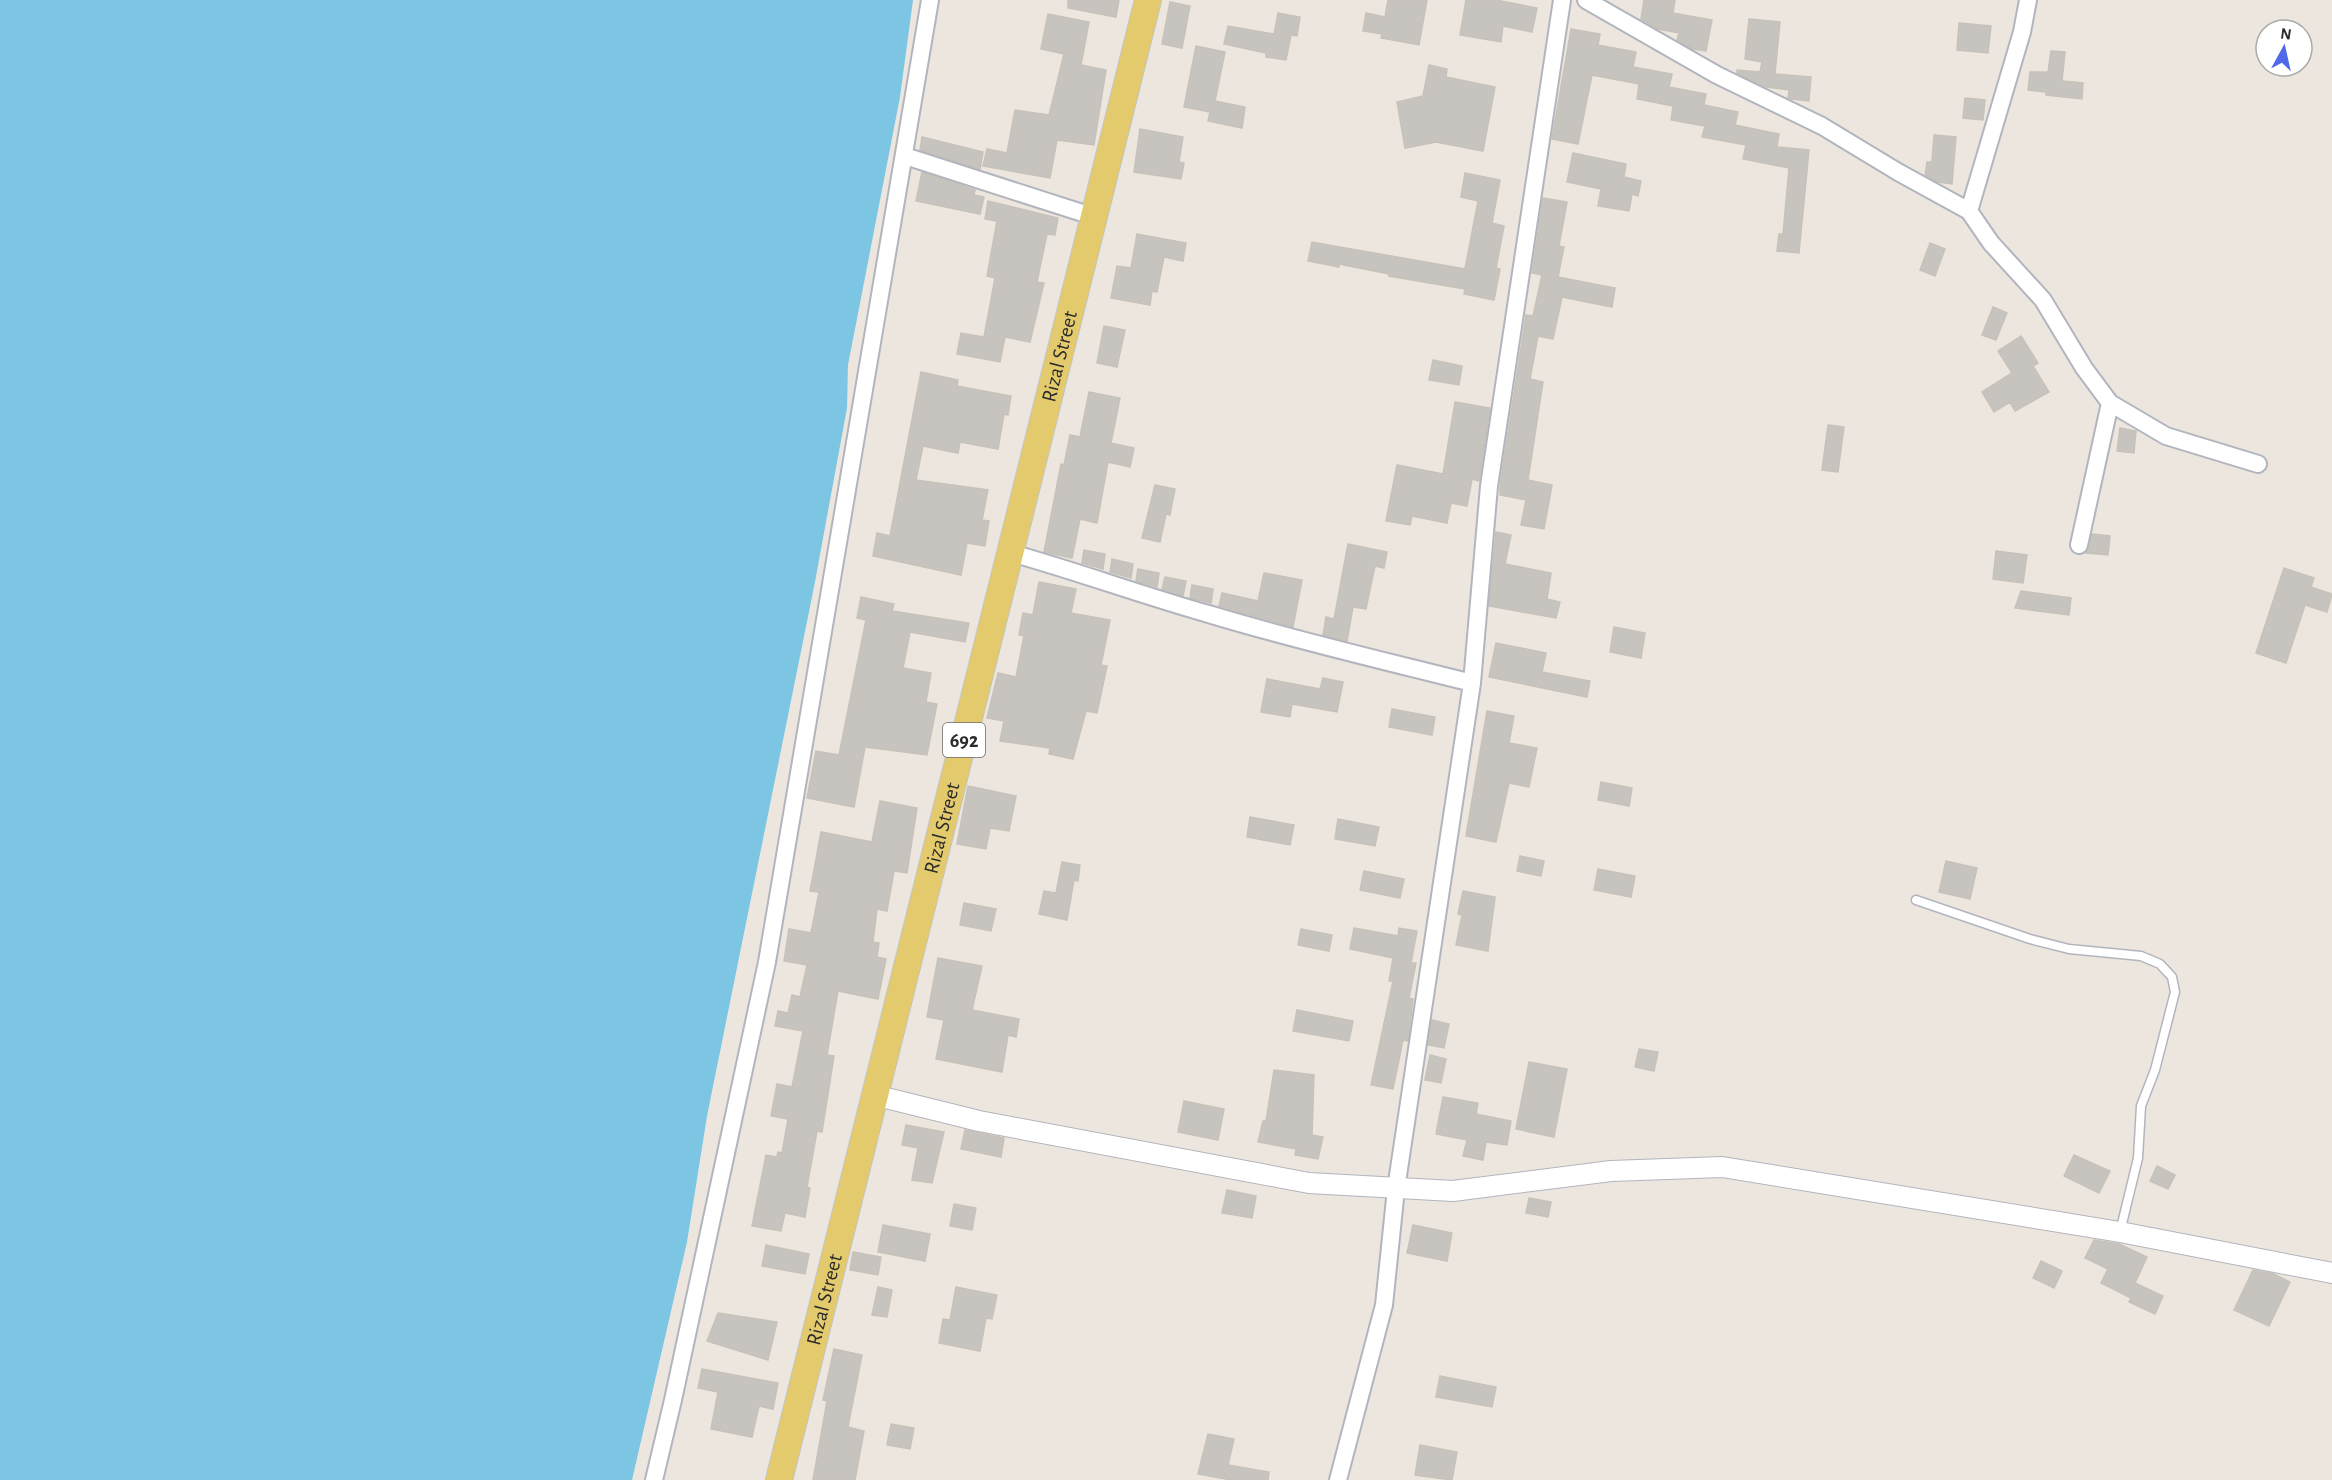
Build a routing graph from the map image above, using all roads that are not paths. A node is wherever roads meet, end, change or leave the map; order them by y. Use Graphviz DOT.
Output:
graph roads {
  1 [pos="930,0"];
  2 [pos="1148,0"];
  3 [pos="1562,0"];
  4 [pos="1586,0"];
  5 [pos="2028,0"];
  6 [pos="905,156"];
  7 [pos="1969,211"];
  8 [pos="1095,217"];
  9 [pos="2110,403"];
  10 [pos="2258,464"];
  11 [pos="2079,544"];
  12 [pos="1011,554"];
  13 [pos="1472,683"];
  14 [pos="1916,900"];
  15 [pos="874,1095"];
  16 [pos="1396,1189"];
  17 [pos="2120,1232"];
  18 [pos="2332,1273"];
  19 [pos="654,1480"];
  20 [pos="779,1480"];
  21 [pos="1338,1480"];
  1 -- 6 [label="street"];
  2 -- 8 [label="main road, Rizal Street / 692"];
  3 -- 13 [label="street"];
  4 -- 7 [label="street"];
  5 -- 7 [label="street"];
  6 -- 8 [label="street"];
  6 -- 19 [label="street"];
  7 -- 9 [label="street"];
  8 -- 12 [label="main road, Rizal Street / 692"];
  9 -- 10 [label="street"];
  9 -- 11 [label="street"];
  12 -- 13 [label="street"];
  12 -- 15 [label="main road, Rizal Street / 692"];
  13 -- 16 [label="street"];
  14 -- 17 [label="lane"];
  15 -- 16 [label="street"];
  15 -- 20 [label="main road, Rizal Street / 692"];
  16 -- 17 [label="street"];
  16 -- 21 [label="street"];
  17 -- 18 [label="street"];
}
